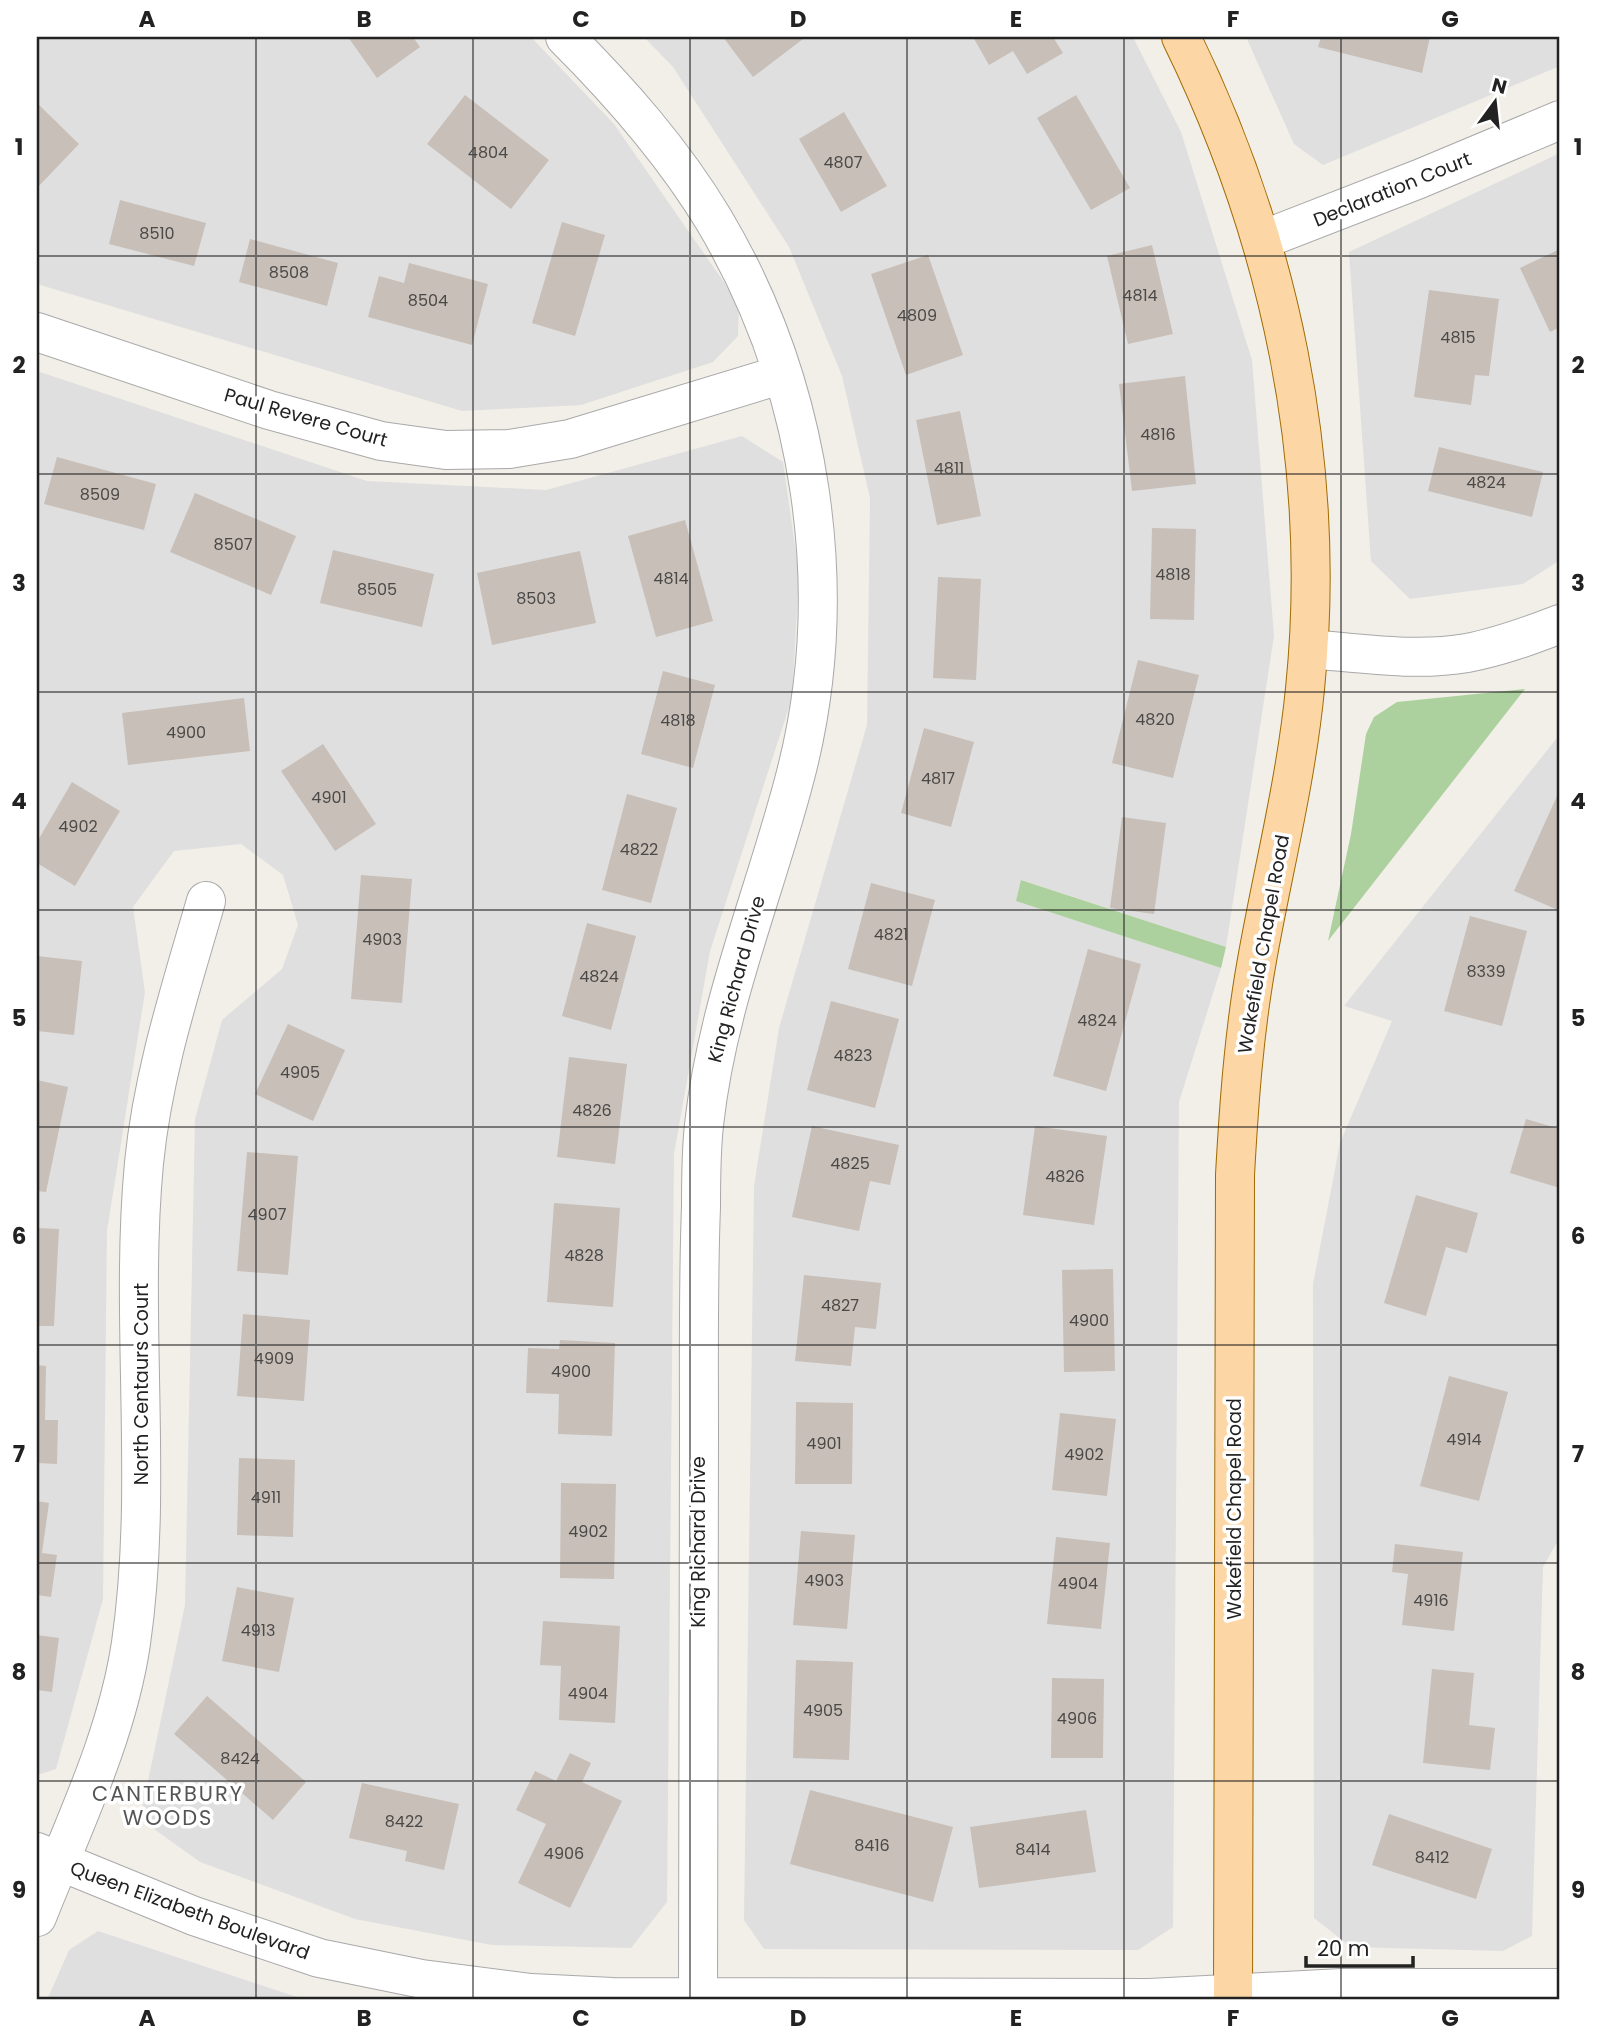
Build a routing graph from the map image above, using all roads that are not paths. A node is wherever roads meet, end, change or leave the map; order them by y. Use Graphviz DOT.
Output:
graph roads {
  1 [pos="565,37"];
  2 [pos="1181,37"];
  3 [pos="1560,120"];
  4 [pos="1262,240"];
  5 [pos="37,332"];
  6 [pos="783,374"];
  7 [pos="1560,624"];
  8 [pos="1309,649"];
  9 [pos="206,901"];
  10 [pos="48,1856"];
  11 [pos="37,1917"];
  12 [pos="1560,1988"];
  13 [pos="1233,1997"];
  14 [pos="698,1999"];
  1 -- 6 [label="street, King Richard Drive"];
  2 -- 4 [label="main road, Wakefield Chapel Road"];
  3 -- 4 [label="street, Declaration Court"];
  4 -- 8 [label="main road, Wakefield Chapel Road"];
  5 -- 6 [label="street, Paul Revere Court"];
  6 -- 14 [label="street, King Richard Drive"];
  7 -- 8 [label="street"];
  8 -- 13 [label="main road, Wakefield Chapel Road"];
  9 -- 10 [label="street, North Centaurs Court"];
  10 -- 11 [label="street, North Centaurs Court"];
  10 -- 14 [label="street, Queen Elizabeth Boulevard"];
  12 -- 13 [label="street, Queen Elizabeth Boulevard"];
  13 -- 14 [label="street, Queen Elizabeth Boulevard"];
}
